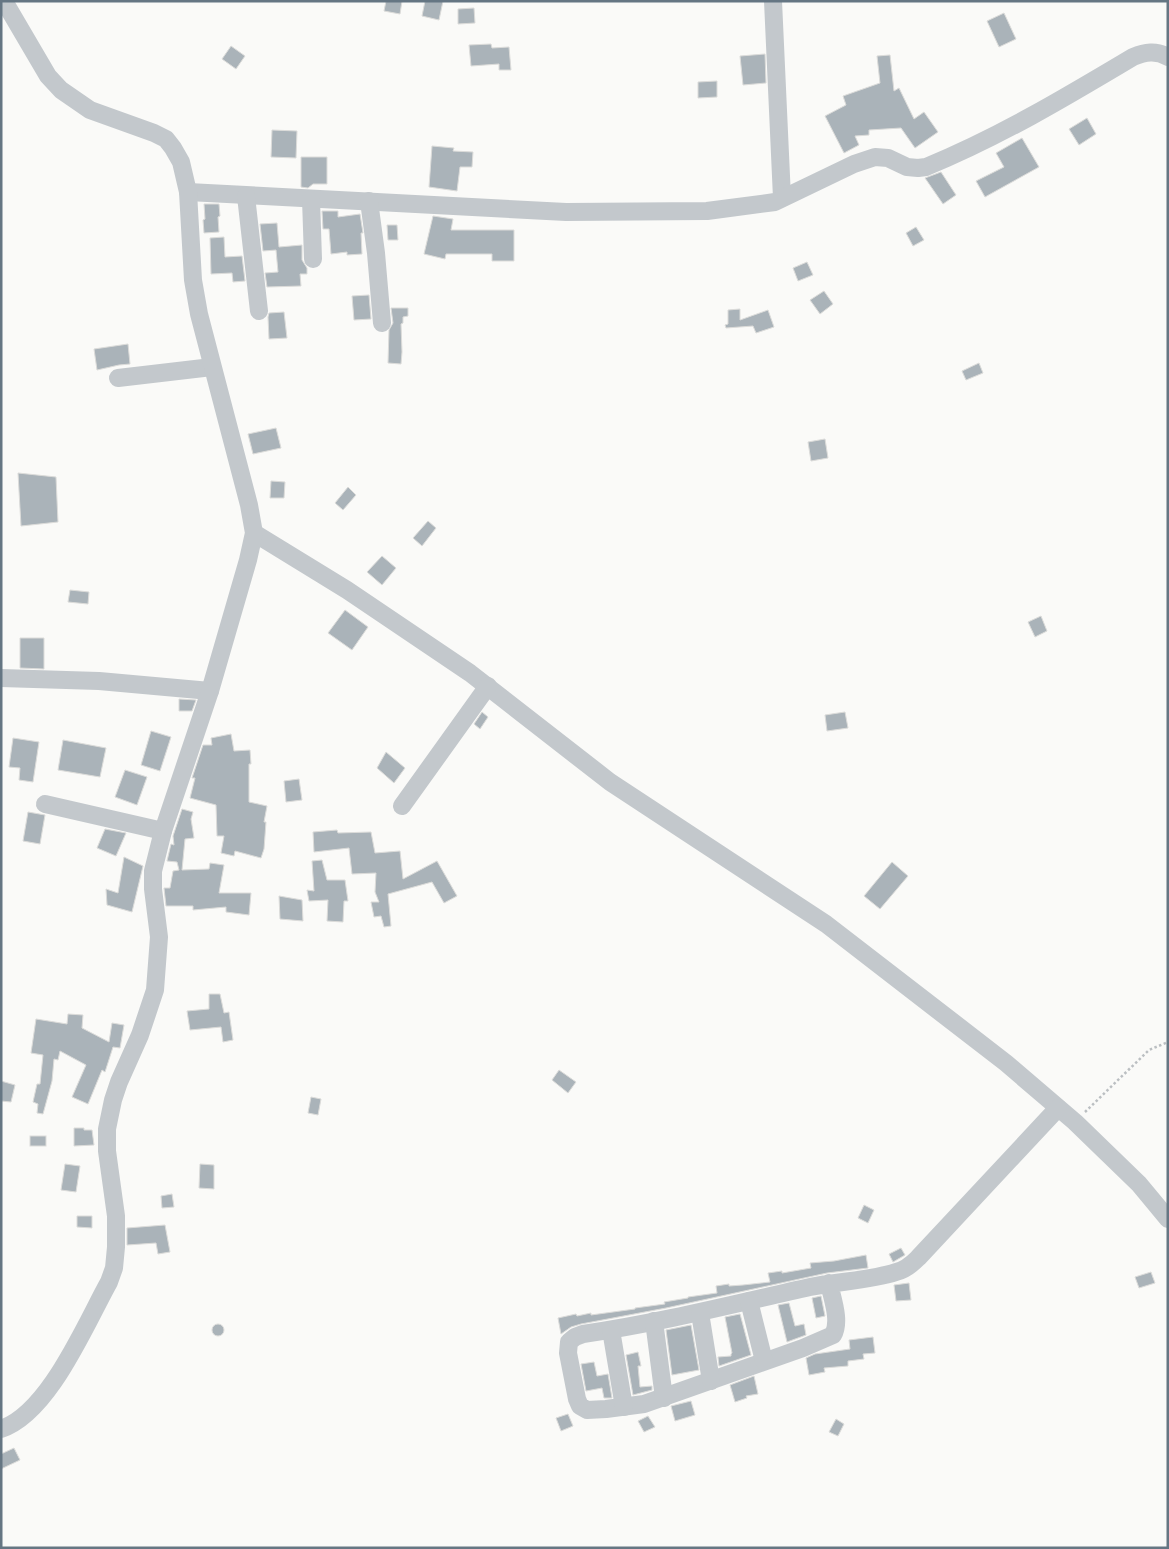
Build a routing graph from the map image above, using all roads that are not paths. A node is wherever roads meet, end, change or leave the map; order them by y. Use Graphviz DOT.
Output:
graph roads {
  1 [pos="4,1"];
  2 [pos="773,1"];
  3 [pos="1168,57"];
  4 [pos="188,192"];
  5 [pos="246,196"];
  6 [pos="782,198"];
  7 [pos="310,199"];
  8 [pos="369,201"];
  9 [pos="313,259"];
  10 [pos="260,311"];
  11 [pos="382,324"];
  12 [pos="212,367"];
  13 [pos="118,378"];
  14 [pos="254,533"];
  15 [pos="1,678"];
  16 [pos="488,686"];
  17 [pos="210,690"];
  18 [pos="46,804"];
  19 [pos="402,806"];
  20 [pos="163,831"];
  21 [pos="1058,1108"];
  22 [pos="1168,1219"];
  23 [pos="829,1283"];
  24 [pos="749,1301"];
  25 [pos="700,1313"];
  26 [pos="654,1321"];
  27 [pos="611,1330"];
  28 [pos="764,1361"];
  29 [pos="711,1381"];
  30 [pos="664,1398"];
  31 [pos="624,1408"];
  32 [pos="1,1430"];
  1 -- 4 [label="street"];
  2 -- 6 [label="street"];
  3 -- 6 [label="street"];
  4 -- 5 [label="street"];
  4 -- 12 [label="street"];
  5 -- 7 [label="street"];
  5 -- 10 [label="street"];
  6 -- 8 [label="street"];
  7 -- 8 [label="street"];
  7 -- 9 [label="street"];
  8 -- 11 [label="street"];
  12 -- 13 [label="street"];
  12 -- 14 [label="street"];
  14 -- 16 [label="street"];
  14 -- 17 [label="street"];
  15 -- 17 [label="street"];
  16 -- 19 [label="street"];
  16 -- 21 [label="street"];
  17 -- 20 [label="street"];
  18 -- 20 [label="street"];
  20 -- 32 [label="street"];
  21 -- 22 [label="street"];
  21 -- 23 [label="street"];
  23 -- 24 [label="street"];
  23 -- 28 [label="street"];
  24 -- 25 [label="street"];
  24 -- 28 [label="street"];
  25 -- 26 [label="street"];
  25 -- 29 [label="street"];
  26 -- 27 [label="street"];
  26 -- 30 [label="street"];
  27 -- 31 [label="street"];
  27 -- 31 [label="street"];
  28 -- 29 [label="street"];
  29 -- 30 [label="street"];
  30 -- 31 [label="street"];
}
